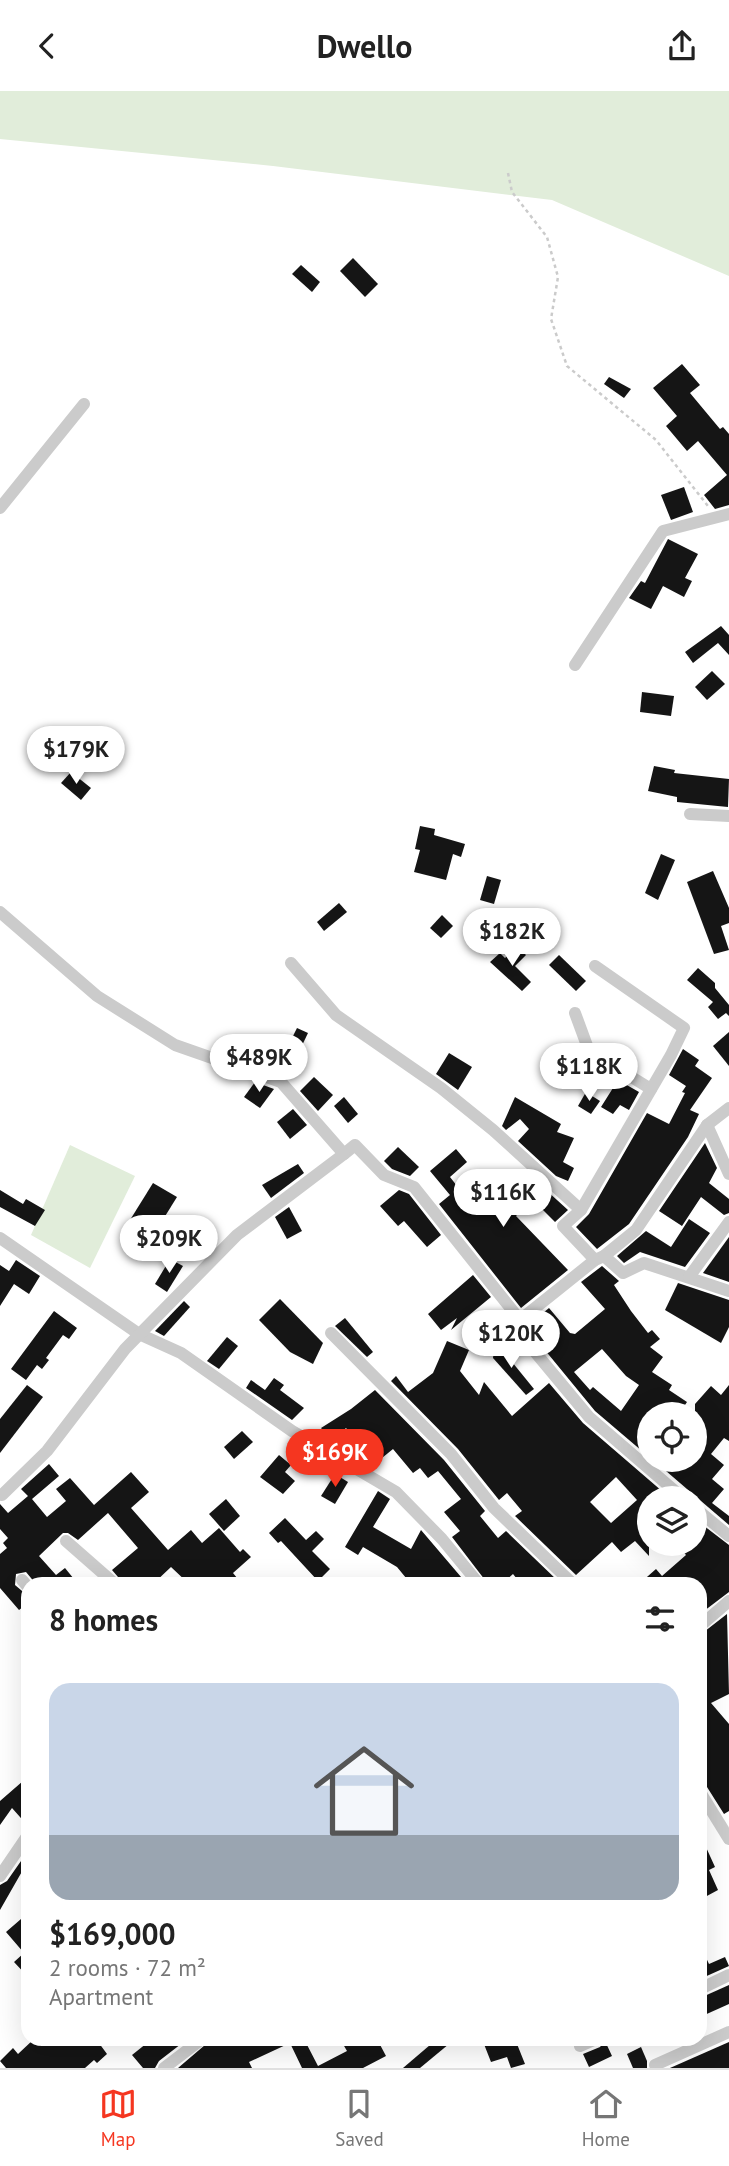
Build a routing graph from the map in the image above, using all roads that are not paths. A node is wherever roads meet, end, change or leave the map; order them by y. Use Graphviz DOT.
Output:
graph roads {
  1 [pos="84,404"];
  2 [pos="0,508"];
  3 [pos="723,516"];
  4 [pos="575,665"];
  5 [pos="690,814"];
  6 [pos="729,816"];
  7 [pos="0,912"];
  8 [pos="291,963"];
  9 [pos="595,966"];
  10 [pos="575,1013"];
  11 [pos="651,1089"];
  12 [pos="729,1108"];
  13 [pos="707,1125"];
  14 [pos="344,1154"];
  15 [pos="729,1174"];
  16 [pos="581,1210"];
  17 [pos="729,1221"];
  18 [pos="0,1238"];
  19 [pos="599,1258"];
  20 [pos="689,1277"];
  21 [pos="729,1291"];
  22 [pos="520,1320"];
  23 [pos="331,1333"];
  24 [pos="139,1334"];
  25 [pos="669,1486"];
  26 [pos="2,1495"];
  27 [pos="707,1518"];
  28 [pos="729,1536"];
  29 [pos="66,1541"];
  30 [pos="106,1577"];
  31 [pos="473,1577"];
  32 [pos="566,1577"];
  33 [pos="729,1601"];
  34 [pos="707,1620"];
  35 [pos="707,1803"];
  36 [pos="729,1839"];
  37 [pos="21,1845"];
  38 [pos="0,1876"];
  39 [pos="729,1975"];
  40 [pos="707,1986"];
  41 [pos="729,2032"];
  42 [pos="707,2042"];
  43 [pos="193,2046"];
  44 [pos="698,2046"];
  45 [pos="655,2065"];
  46 [pos="164,2068"];
  1 -- 2 [label="street"];
  3 -- 4 [label="street"];
  5 -- 6 [label="street"];
  7 -- 14 [label="street"];
  8 -- 16 [label="street"];
  9 -- 11 [label="street"];
  10 -- 11 [label="street"];
  11 -- 16 [label="street"];
  12 -- 13 [label="street"];
  13 -- 15 [label="street"];
  13 -- 19 [label="street"];
  14 -- 22 [label="street"];
  14 -- 24 [label="street"];
  16 -- 19 [label="street"];
  17 -- 20 [label="street"];
  18 -- 24 [label="street"];
  19 -- 20 [label="street"];
  19 -- 22 [label="street"];
  20 -- 21 [label="street"];
  22 -- 25 [label="street"];
  23 -- 32 [label="street"];
  24 -- 26 [label="street"];
  24 -- 31 [label="street"];
  27 -- 28 [label="street"];
  29 -- 30 [label="street"];
  33 -- 34 [label="street"];
  35 -- 36 [label="street"];
  37 -- 38 [label="street"];
  39 -- 40 [label="street"];
  41 -- 42 [label="street"];
  43 -- 46 [label="street"];
  44 -- 45 [label="street"];
}
